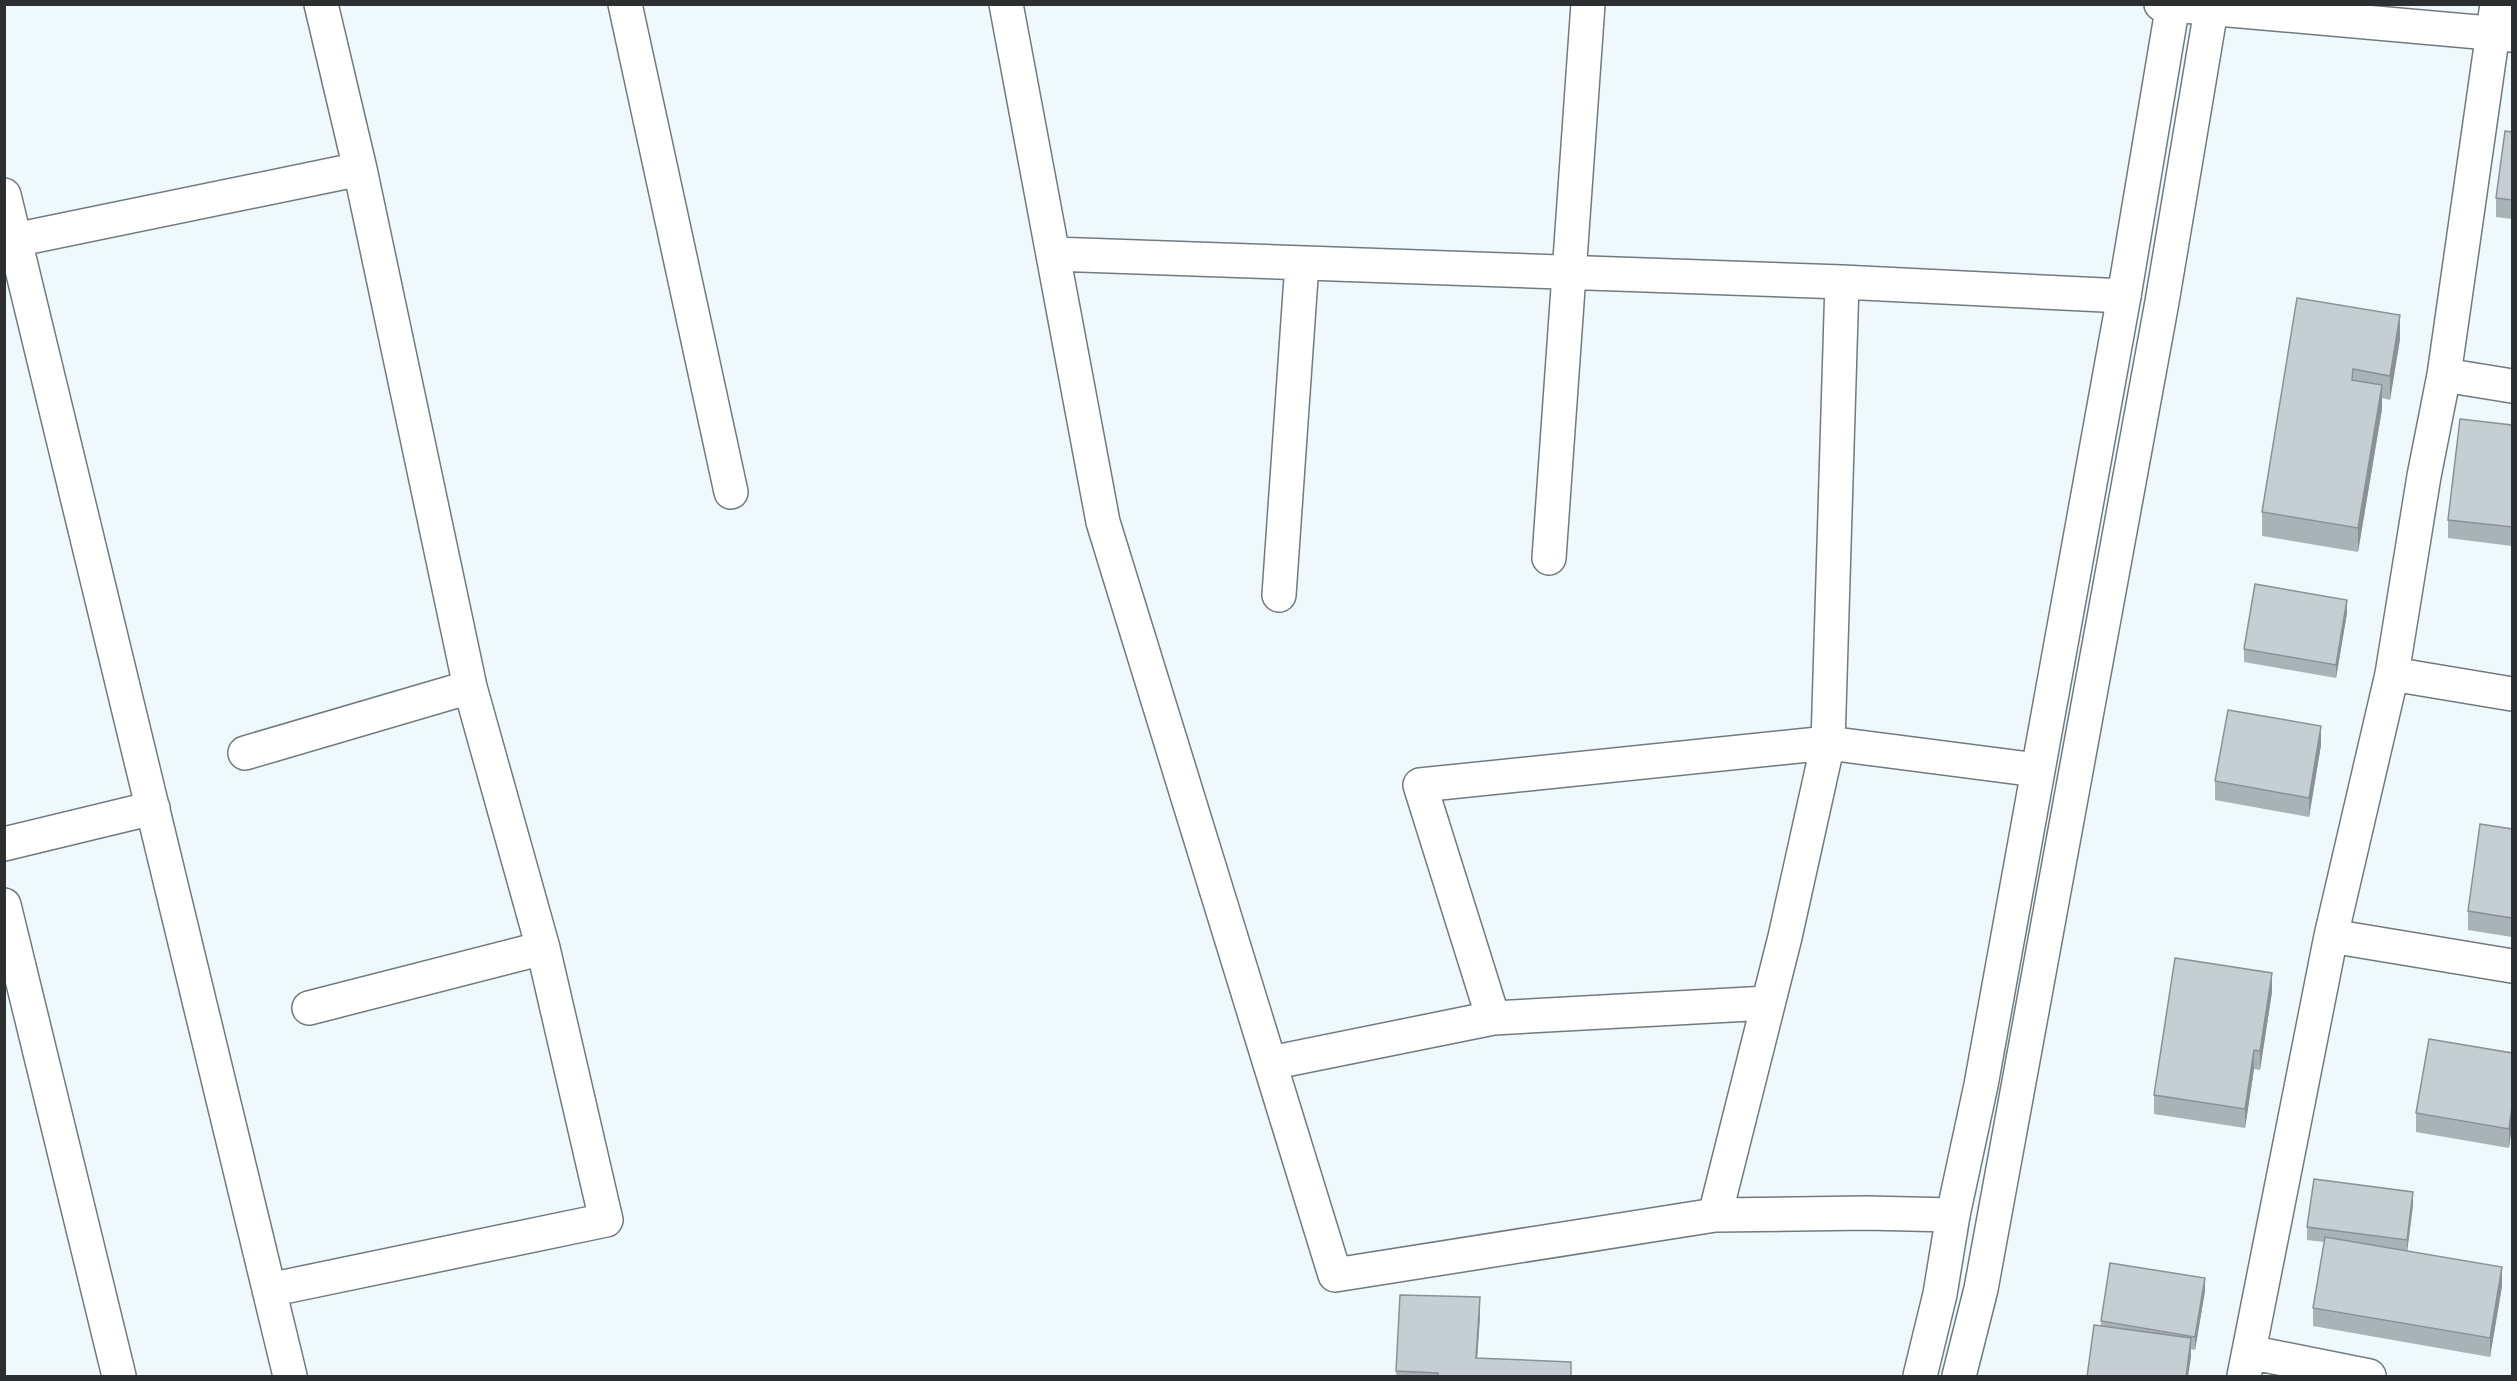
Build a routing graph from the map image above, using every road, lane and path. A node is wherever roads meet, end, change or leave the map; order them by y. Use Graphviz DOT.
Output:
graph roads {
  1 [pos="321,4"];
  2 [pos="625,4"];
  3 [pos="1006,4"];
  4 [pos="1588,4"];
  5 [pos="2169,5"];
  6 [pos="2212,7"];
  7 [pos="2501,24"];
  8 [pos="360,169"];
  9 [pos="4,195"];
  10 [pos="15,240"];
  11 [pos="1053,254"];
  12 [pos="1302,263"];
  13 [pos="1571,272"];
  14 [pos="1842,282"];
  15 [pos="2124,296"];
  16 [pos="2444,375"];
  17 [pos="2512,386"];
  18 [pos="731,492"];
  19 [pos="1549,558"];
  20 [pos="1279,595"];
  21 [pos="2392,674"];
  22 [pos="470,687"];
  23 [pos="2512,694"];
  24 [pos="1827,743"];
  25 [pos="245,753"];
  26 [pos="2037,771"];
  27 [pos="153,808"];
  28 [pos="4,844"];
  29 [pos="4,905"];
  30 [pos="2331,936"];
  31 [pos="543,948"];
  32 [pos="2512,966"];
  33 [pos="1768,1003"];
  34 [pos="309,1008"];
  35 [pos="1492,1018"];
  36 [pos="1270,1063"];
  37 [pos="1715,1215"];
  38 [pos="1953,1215"];
  39 [pos="269,1290"];
  40 [pos="2246,1364"];
  41 [pos="118,1377"];
  42 [pos="290,1377"];
  43 [pos="1920,1377"];
  44 [pos="1959,1377"];
  45 [pos="2368,1377"];
  1 -- 8 [label="street"];
  2 -- 18 [label="street"];
  3 -- 11 [label="street"];
  4 -- 13 [label="street"];
  5 -- 6 [label="street"];
  5 -- 15 [label="street"];
  6 -- 7 [label="street"];
  6 -- 44 [label="street"];
  7 -- 16 [label="street"];
  8 -- 10 [label="street"];
  8 -- 22 [label="street"];
  9 -- 10 [label="street"];
  10 -- 27 [label="street"];
  11 -- 12 [label="street"];
  11 -- 36 [label="street"];
  12 -- 13 [label="street"];
  12 -- 20 [label="street"];
  13 -- 14 [label="street"];
  13 -- 19 [label="street"];
  14 -- 15 [label="street"];
  14 -- 24 [label="street"];
  15 -- 26 [label="street"];
  16 -- 17 [label="street"];
  16 -- 21 [label="street"];
  21 -- 23 [label="street"];
  21 -- 30 [label="street"];
  22 -- 25 [label="street"];
  22 -- 31 [label="street"];
  24 -- 26 [label="street"];
  24 -- 33 [label="street"];
  24 -- 35 [label="street"];
  26 -- 38 [label="street"];
  27 -- 28 [label="street"];
  27 -- 39 [label="street"];
  29 -- 41 [label="street"];
  30 -- 32 [label="street"];
  30 -- 40 [label="street"];
  31 -- 34 [label="street"];
  31 -- 39 [label="street"];
  33 -- 35 [label="street"];
  33 -- 37 [label="street"];
  35 -- 36 [label="street"];
  36 -- 37 [label="street"];
  37 -- 38 [label="street"];
  38 -- 43 [label="street"];
  39 -- 42 [label="street"];
  40 -- 45 [label="street"];
}
